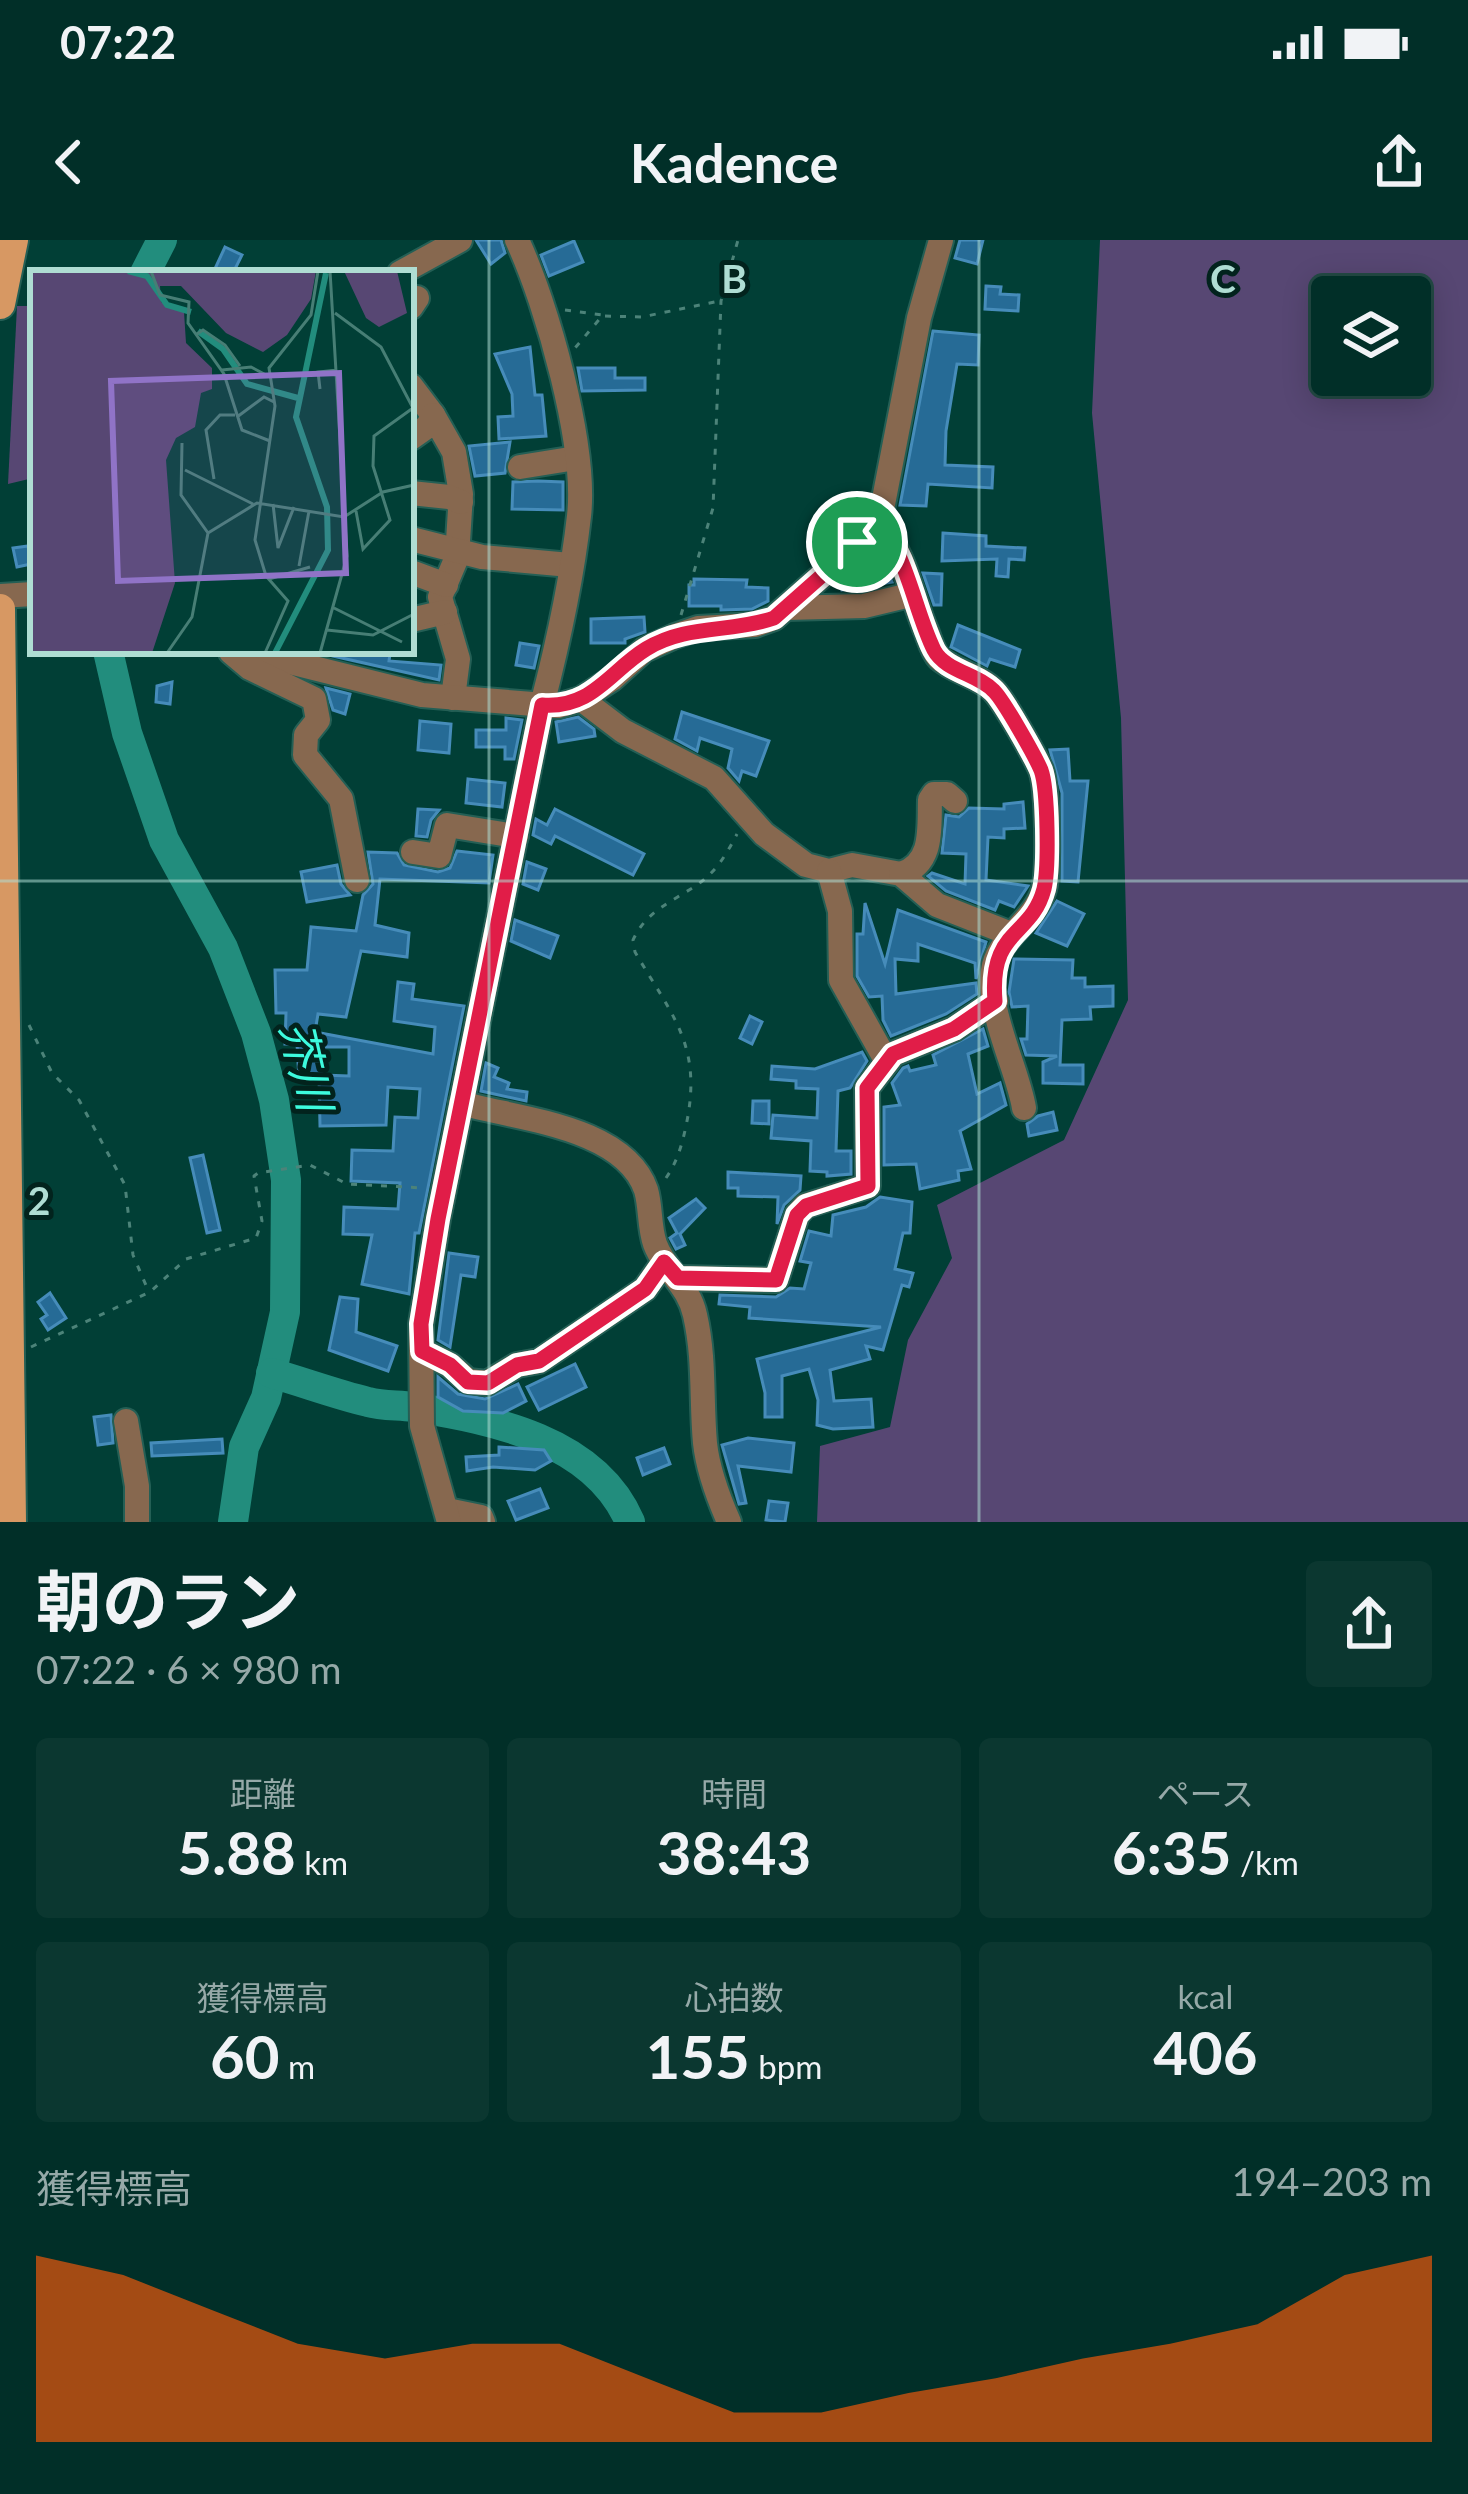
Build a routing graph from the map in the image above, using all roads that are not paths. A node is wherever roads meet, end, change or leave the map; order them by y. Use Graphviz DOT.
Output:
graph roads {
  1 [pos="13,240"];
  2 [pos="460,240"];
  3 [pos="517,240"];
  4 [pos="941,240"];
  5 [pos="405,270"];
  6 [pos="0,304"];
  7 [pos="414,390"];
  8 [pos="433,416"];
  9 [pos="414,436"];
  10 [pos="534,441"];
  11 [pos="567,458"];
  12 [pos="520,467"];
  13 [pos="414,493"];
  14 [pos="461,502"];
  15 [pos="879,525"];
  16 [pos="414,540"];
  17 [pos="458,550"];
  18 [pos="570,566"];
  19 [pos="414,573"];
  20 [pos="446,585"];
  21 [pos="30,594"];
  22 [pos="910,595"];
  23 [pos="0,596"];
  24 [pos="786,608"];
  25 [pos="0,609"];
  26 [pos="445,612"];
  27 [pos="414,619"];
  28 [pos="233,654"];
  29 [pos="271,654"];
  30 [pos="323,660"];
  31 [pos="453,698"];
  32 [pos="580,699"];
  33 [pos="542,705"];
  34 [pos="955,801"];
  35 [pos="516,836"];
  36 [pos="413,852"];
  37 [pos="829,871"];
  38 [pos="901,874"];
  39 [pos="357,880"];
  40 [pos="1010,934"];
  41 [pos="995,1001"];
  42 [pos="886,1061"];
  43 [pos="461,1103"];
  44 [pos="1024,1108"];
  45 [pos="671,1270"];
  46 [pos="422,1351"];
  47 [pos="126,1421"];
  48 [pos="448,1516"];
  49 [pos="11,1522"];
  50 [pos="137,1522"];
  51 [pos="483,1522"];
  52 [pos="729,1522"];
  1 -- 6 [label="main road"];
  2 -- 5 [label="street"];
  3 -- 11 [label="street"];
  4 -- 15 [label="street"];
  7 -- 8 [label="street"];
  8 -- 9 [label="street"];
  8 -- 14 [label="street"];
  10 -- 11 [label="street"];
  11 -- 12 [label="street"];
  11 -- 18 [label="street"];
  13 -- 14 [label="street"];
  14 -- 17 [label="street"];
  15 -- 22 [label="street"];
  15 -- 24 [label="street"];
  16 -- 17 [label="street"];
  17 -- 18 [label="street"];
  17 -- 20 [label="street"];
  18 -- 33 [label="street"];
  19 -- 20 [label="street"];
  20 -- 26 [label="street"];
  21 -- 23 [label="street"];
  22 -- 24 [label="street"];
  22 -- 40 [label="street"];
  24 -- 32 [label="street"];
  25 -- 49 [label="main road"];
  26 -- 27 [label="street"];
  26 -- 31 [label="street"];
  28 -- 39 [label="street"];
  29 -- 30 [label="street"];
  30 -- 31 [label="street"];
  31 -- 33 [label="street"];
  32 -- 33 [label="street"];
  32 -- 37 [label="street"];
  33 -- 35 [label="street"];
  34 -- 38 [label="street"];
  35 -- 36 [label="street"];
  35 -- 43 [label="street"];
  37 -- 38 [label="street"];
  37 -- 42 [label="street"];
  38 -- 40 [label="street"];
  40 -- 41 [label="street"];
  41 -- 42 [label="street"];
  41 -- 44 [label="street"];
  42 -- 45 [label="street"];
  43 -- 45 [label="street"];
  43 -- 46 [label="street"];
  45 -- 46 [label="street"];
  45 -- 52 [label="street"];
  46 -- 48 [label="street"];
  47 -- 50 [label="street"];
  48 -- 51 [label="street"];
}
